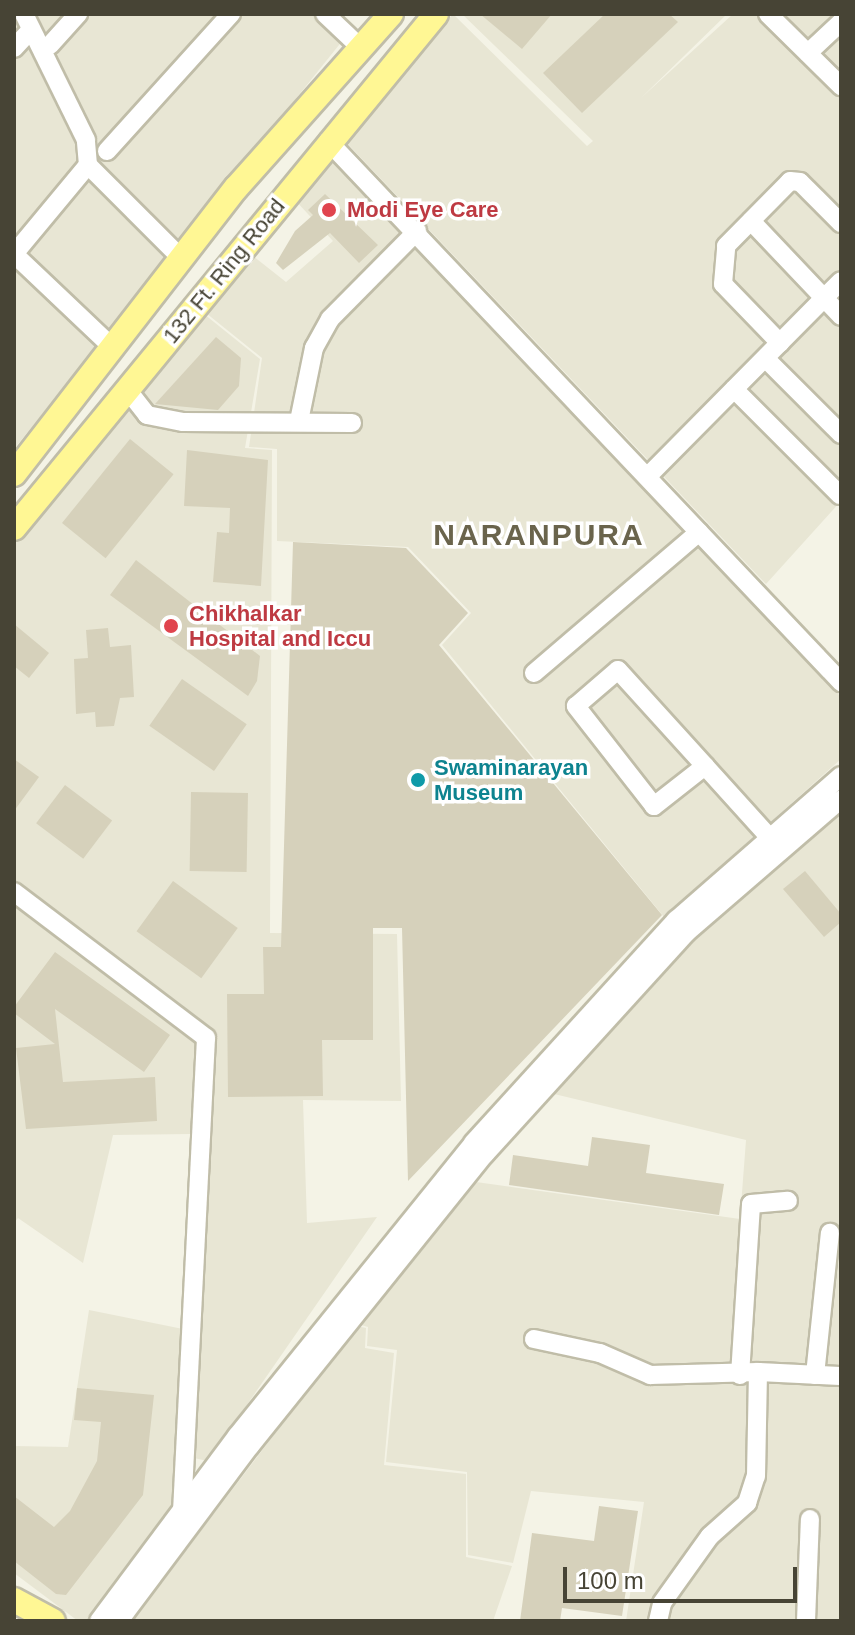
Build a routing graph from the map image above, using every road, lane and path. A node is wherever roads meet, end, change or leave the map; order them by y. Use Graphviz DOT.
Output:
graph roads {
  1 [pos="78,14"];
  2 [pos="231,14"];
  3 [pos="325,14"];
  4 [pos="391,14"];
  5 [pos="436,14"];
  6 [pos="768,14"];
  7 [pos="27,22"];
  8 [pos="841,22"];
  9 [pos="50,45"];
  10 [pos="14,48"];
  11 [pos="361,48"];
  12 [pos="808,53"];
  13 [pos="841,86"];
  14 [pos="328,141"];
  15 [pos="107,151"];
  16 [pos="88,165"];
  17 [pos="751,221"];
  18 [pos="841,223"];
  19 [pos="417,231"];
  20 [pos="14,254"];
  21 [pos="180,257"];
  22 [pos="841,281"];
  23 [pos="824,299"];
  24 [pos="841,316"];
  25 [pos="780,343"];
  26 [pos="113,348"];
  27 [pos="766,359"];
  28 [pos="126,388"];
  29 [pos="734,389"];
  30 [pos="299,421"];
  31 [pos="352,423"];
  32 [pos="841,434"];
  33 [pos="14,474"];
  34 [pos="648,476"];
  35 [pos="840,495"];
  36 [pos="14,528"];
  37 [pos="699,532"];
  38 [pos="534,673"];
  39 [pos="841,682"];
  40 [pos="705,766"];
  41 [pos="841,776"];
  42 [pos="841,799"];
  43 [pos="770,838"];
  44 [pos="14,892"];
  45 [pos="788,1201"];
  46 [pos="830,1233"];
  47 [pos="534,1339"];
  48 [pos="749,1374"];
  49 [pos="815,1375"];
  50 [pos="841,1376"];
  51 [pos="182,1509"];
  52 [pos="810,1519"];
  53 [pos="14,1600"];
  54 [pos="14,1616"];
  55 [pos="22,1621"];
  56 [pos="53,1621"];
  57 [pos="99,1621"];
  58 [pos="119,1621"];
  59 [pos="658,1621"];
  60 [pos="806,1621"];
  1 -- 9 [label="street"];
  2 -- 15 [label="street"];
  3 -- 11 [label="street"];
  4 -- 11 [label="main road, 132 Ft. Ring Road"];
  5 -- 14 [label="main road, 132 Ft. Ring Road"];
  6 -- 12 [label="street"];
  7 -- 10 [label="street"];
  7 -- 16 [label="street"];
  8 -- 12 [label="street"];
  11 -- 21 [label="main road, 132 Ft. Ring Road"];
  12 -- 13 [label="street"];
  14 -- 19 [label="street"];
  14 -- 28 [label="main road, 132 Ft. Ring Road"];
  16 -- 20 [label="street"];
  16 -- 21 [label="street"];
  17 -- 18 [label="street"];
  17 -- 23 [label="street"];
  17 -- 25 [label="street"];
  19 -- 30 [label="street"];
  19 -- 34 [label="street"];
  20 -- 26 [label="street"];
  21 -- 26 [label="main road, 132 Ft. Ring Road"];
  22 -- 23 [label="street"];
  23 -- 24 [label="street"];
  23 -- 25 [label="street"];
  25 -- 27 [label="street"];
  26 -- 33 [label="main road, 132 Ft. Ring Road"];
  27 -- 29 [label="street"];
  27 -- 32 [label="street"];
  28 -- 30 [label="street"];
  28 -- 36 [label="main road, 132 Ft. Ring Road"];
  29 -- 34 [label="street"];
  29 -- 35 [label="street"];
  30 -- 31 [label="street"];
  34 -- 37 [label="street"];
  37 -- 38 [label="street"];
  37 -- 39 [label="street"];
  40 -- 40 [label="street"];
  40 -- 43 [label="street"];
  41 -- 43 [label="street"];
  42 -- 58 [label="street"];
  43 -- 51 [label="street"];
  44 -- 51 [label="street"];
  45 -- 48 [label="street"];
  46 -- 49 [label="street"];
  47 -- 48 [label="street"];
  48 -- 49 [label="street"];
  48 -- 59 [label="street"];
  49 -- 50 [label="street"];
  51 -- 57 [label="street"];
  52 -- 60 [label="street"];
  53 -- 56 [label="main road"];
  54 -- 55 [label="main road"];
}
